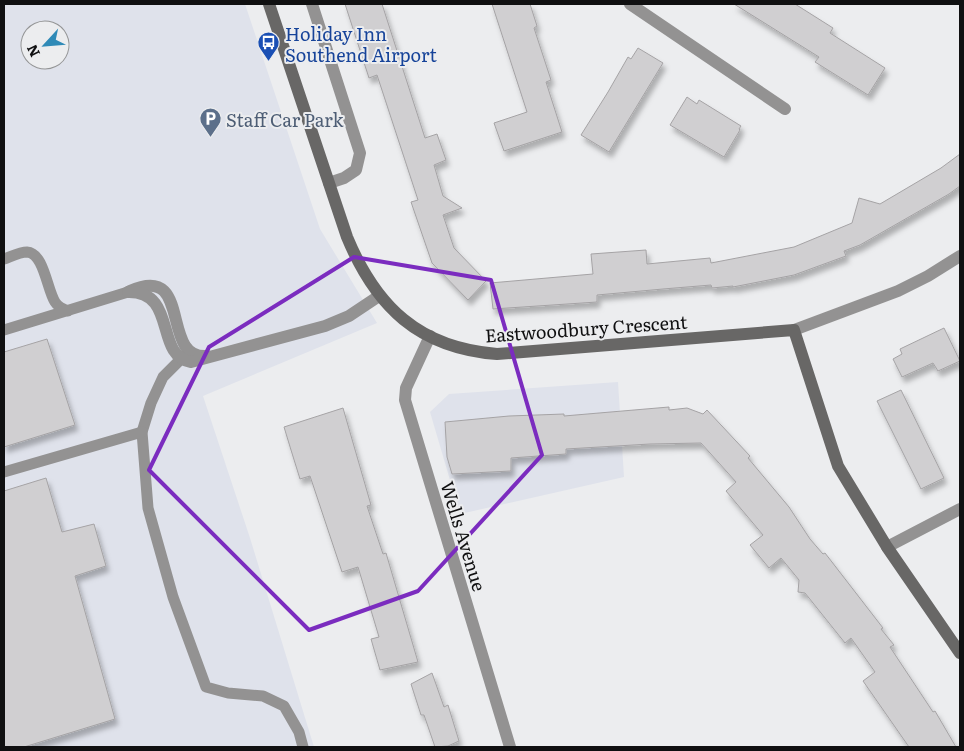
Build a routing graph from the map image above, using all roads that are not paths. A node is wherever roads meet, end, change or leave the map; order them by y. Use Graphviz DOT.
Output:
graph roads {
  1 [pos="269,4"];
  2 [pos="312,4"];
  3 [pos="635,5"];
  4 [pos="785,109"];
  5 [pos="330,183"];
  6 [pos="960,256"];
  7 [pos="4,259"];
  8 [pos="128,292"];
  9 [pos="379,296"];
  10 [pos="68,310"];
  11 [pos="4,330"];
  12 [pos="794,330"];
  13 [pos="430,336"];
  14 [pos="188,356"];
  15 [pos="142,432"];
  16 [pos="4,472"];
  17 [pos="960,509"];
  18 [pos="887,547"];
  19 [pos="960,653"];
  20 [pos="303,747"];
  21 [pos="510,747"];
  1 -- 5 [label="street, Eastwoodbury Crescent"];
  2 -- 5 [label="street"];
  3 -- 4 [label="street"];
  5 -- 9 [label="street, Eastwoodbury Crescent"];
  6 -- 12 [label="street, Eastwoodbury Crescent"];
  7 -- 10 [label="lane"];
  8 -- 10 [label="lane"];
  8 -- 14 [label="street"];
  9 -- 13 [label="street, Eastwoodbury Crescent"];
  9 -- 14 [label="street"];
  10 -- 11 [label="lane"];
  12 -- 13 [label="street, Eastwoodbury Crescent"];
  12 -- 18 [label="street"];
  13 -- 21 [label="street, Wells Avenue"];
  14 -- 15 [label="lane"];
  15 -- 16 [label="lane"];
  15 -- 20 [label="lane"];
  17 -- 18 [label="street"];
  18 -- 19 [label="street"];
}
